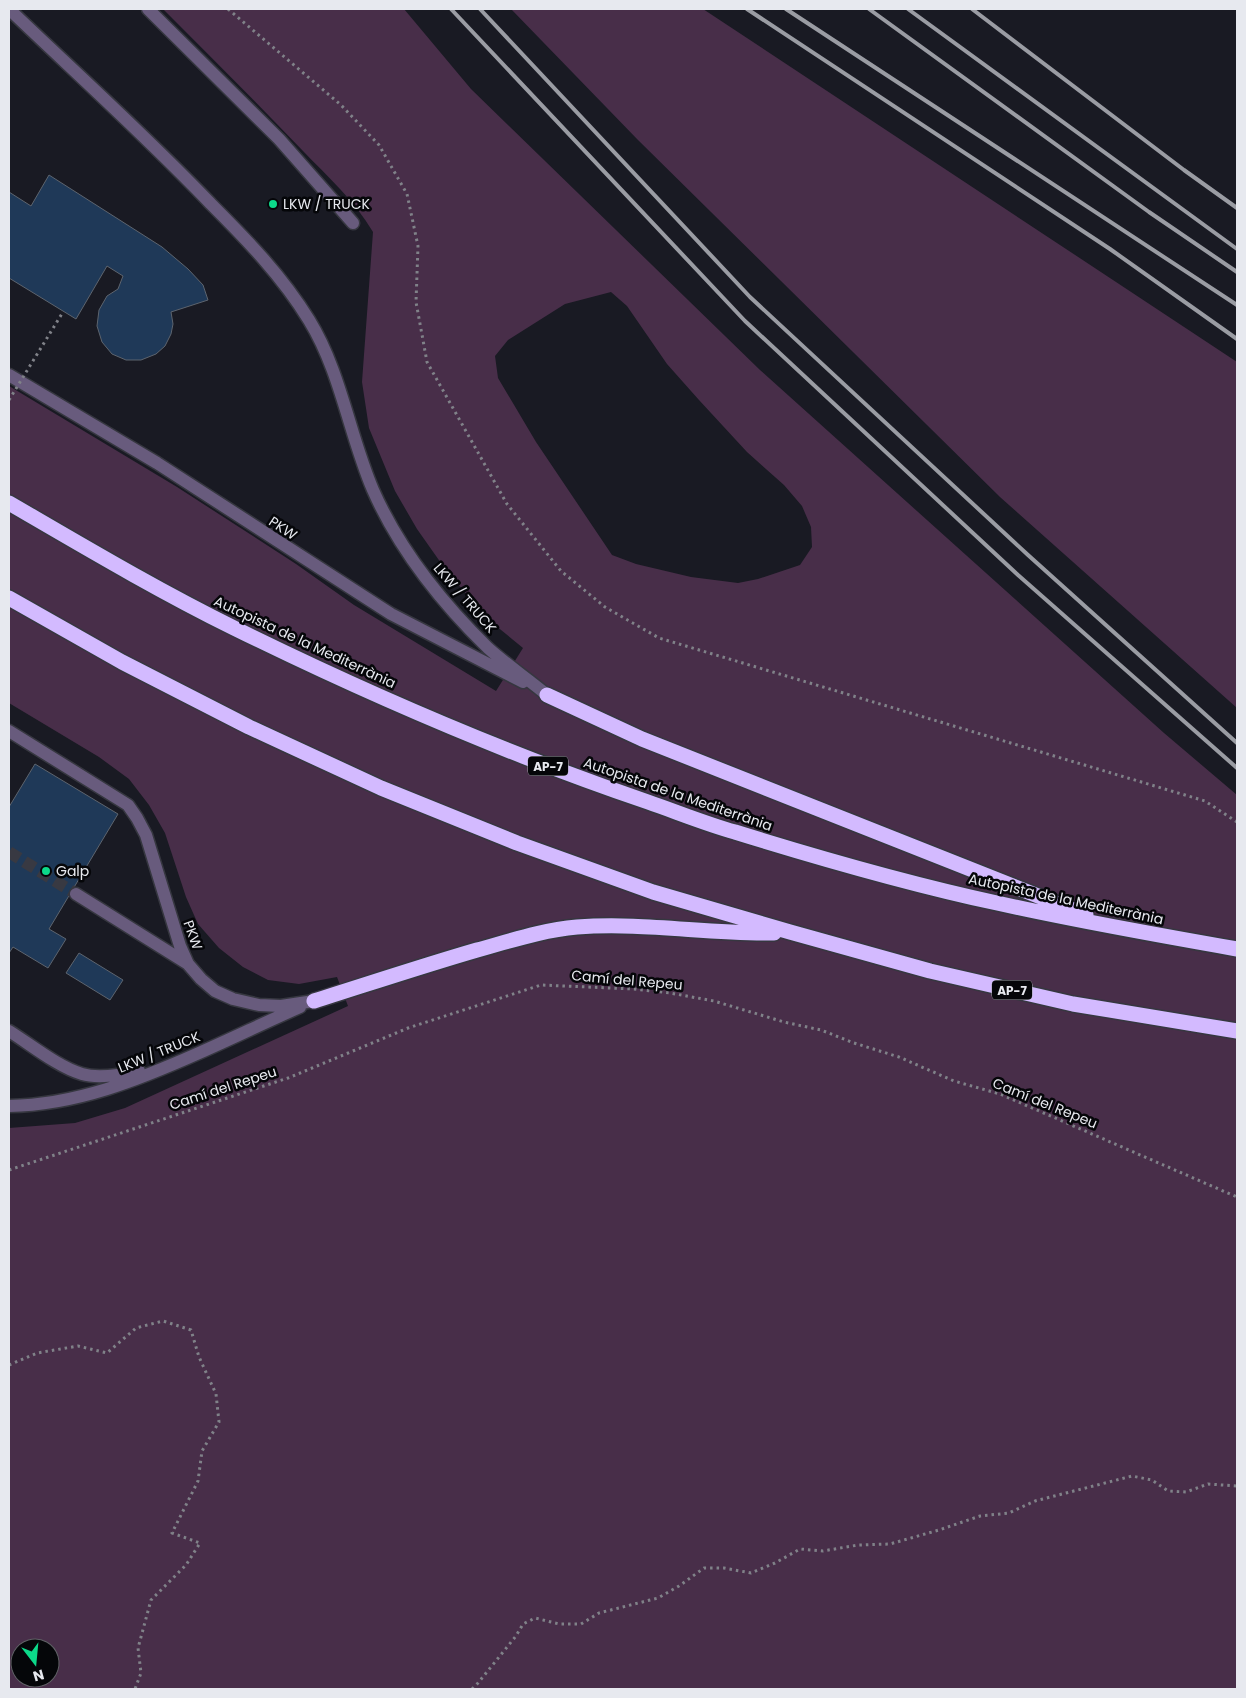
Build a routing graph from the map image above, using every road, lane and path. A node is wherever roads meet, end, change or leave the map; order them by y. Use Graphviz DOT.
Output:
graph roads {
  1 [pos="9,9"];
  2 [pos="148,9"];
  3 [pos="228,9"];
  4 [pos="353,223"];
  5 [pos="63,312"];
  6 [pos="9,375"];
  7 [pos="9,400"];
  8 [pos="9,503"];
  9 [pos="9,598"];
  10 [pos="548,695"];
  11 [pos="9,731"];
  12 [pos="1237,822"];
  13 [pos="76,894"];
  14 [pos="1124,930"];
  15 [pos="790,932"];
  16 [pos="1237,949"];
  17 [pos="188,964"];
  18 [pos="314,1001"];
  19 [pos="9,1031"];
  20 [pos="1237,1031"];
  21 [pos="169,1066"];
  22 [pos="9,1106"];
  23 [pos="9,1170"];
  24 [pos="1237,1198"];
  25 [pos="9,1365"];
  26 [pos="1237,1486"];
  27 [pos="135,1689"];
  28 [pos="472,1689"];
  1 -- 10 [label="lane, LKW / TRUCK"];
  2 -- 4 [label="lane"];
  3 -- 12 [label="path"];
  5 -- 7 [label="path, bridge"];
  6 -- 10 [label="lane, PKW"];
  8 -- 14 [label="highway, Autopista de la Mediterrània / AP-7"];
  9 -- 15 [label="highway, AP-7"];
  10 -- 14 [label="highway"];
  11 -- 17 [label="lane, PKW"];
  13 -- 17 [label="lane"];
  14 -- 16 [label="highway, Autopista de la Mediterrània / AP-7"];
  15 -- 18 [label="highway"];
  15 -- 20 [label="highway, AP-7"];
  17 -- 18 [label="lane, PKW"];
  18 -- 21 [label="lane, LKW / TRUCK"];
  19 -- 21 [label="lane"];
  21 -- 22 [label="lane, LKW / TRUCK"];
  23 -- 24 [label="path, Camí del Repeu"];
  25 -- 27 [label="path"];
  26 -- 28 [label="path"];
}
